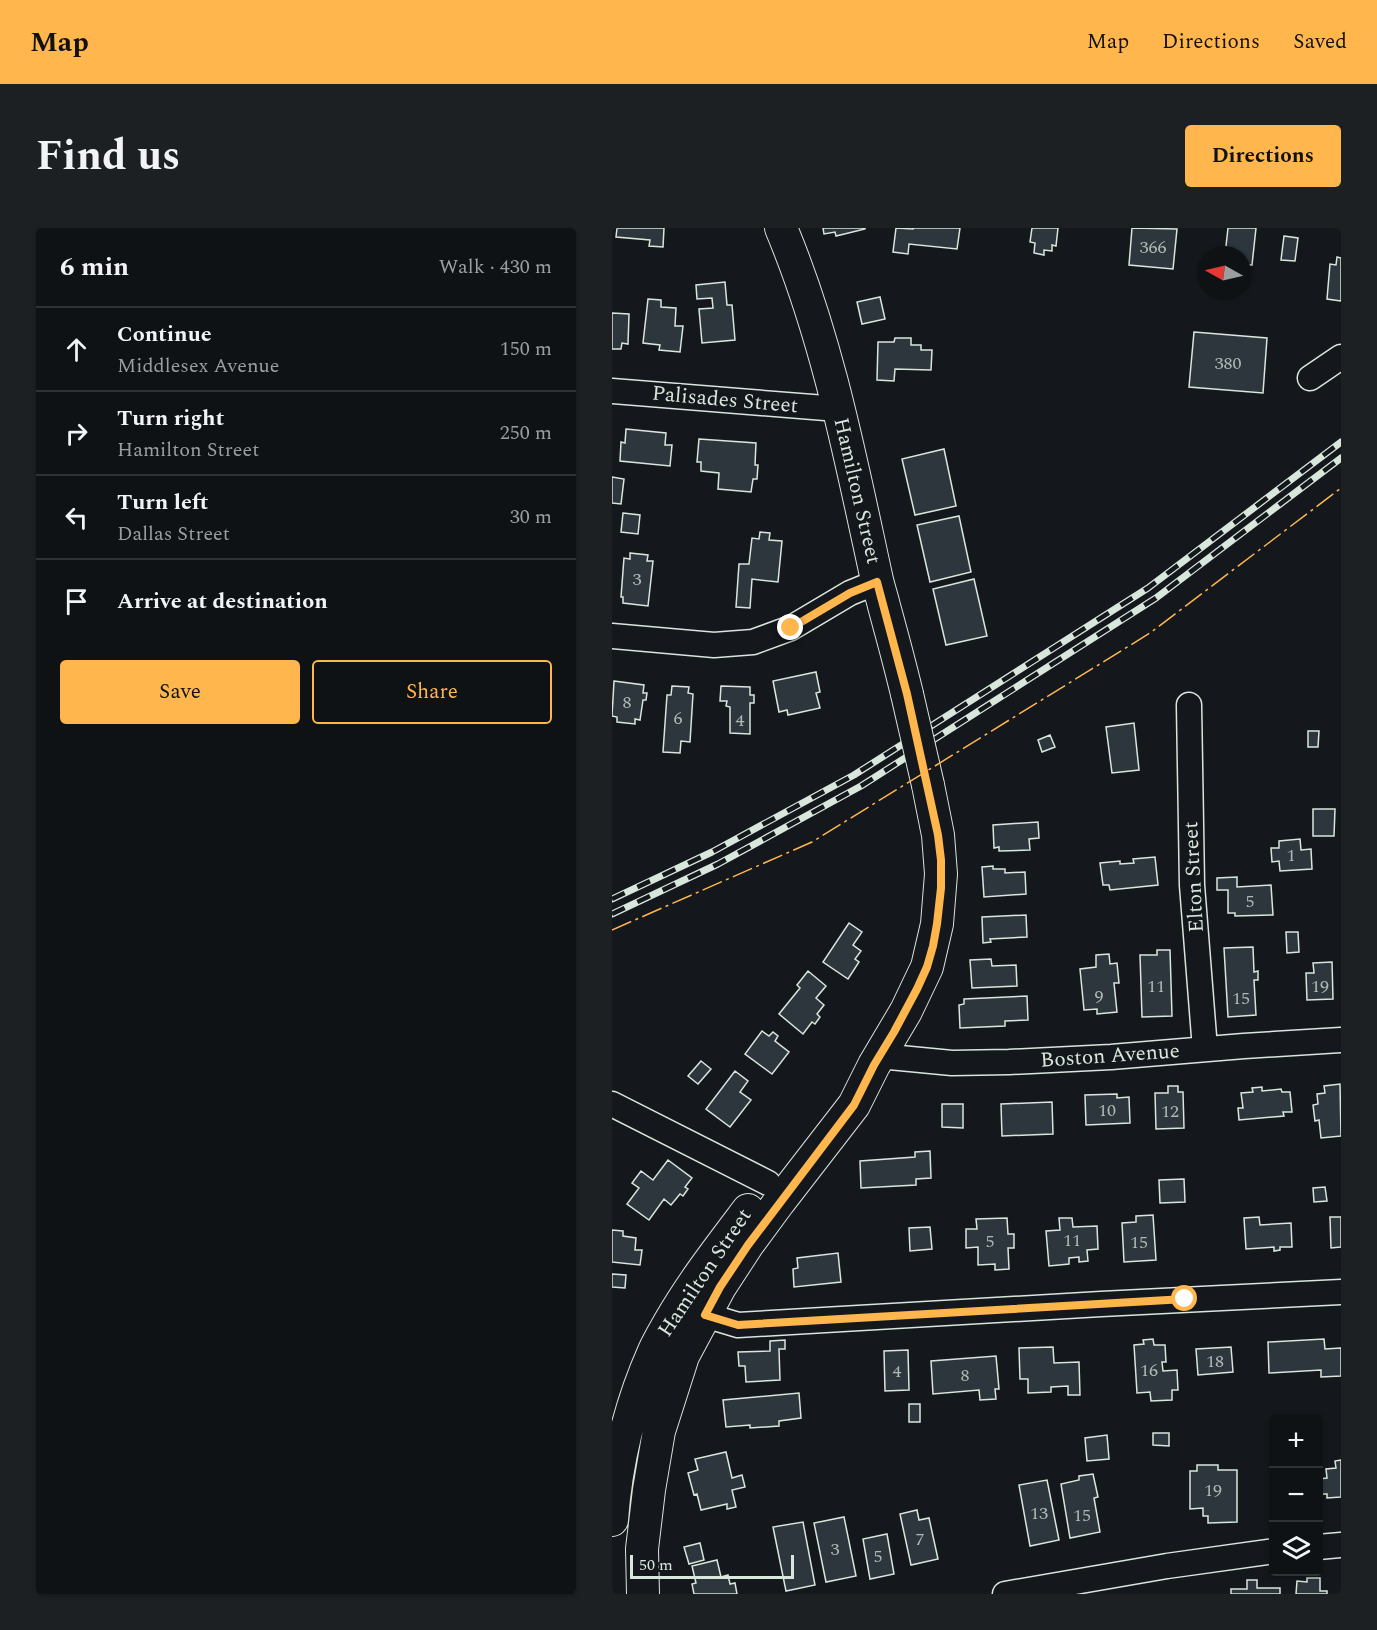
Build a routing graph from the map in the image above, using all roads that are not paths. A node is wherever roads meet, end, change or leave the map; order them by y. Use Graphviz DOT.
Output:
graph roads {
  1 [pos="781,228"];
  2 [pos="1341,357"];
  3 [pos="1310,378"];
  4 [pos="612,392"];
  5 [pos="838,409"];
  6 [pos="877,582"];
  7 [pos="612,636"];
  8 [pos="1189,705"];
  9 [pos="1341,1040"];
  10 [pos="1205,1049"];
  11 [pos="876,1060"];
  12 [pos="612,1104"];
  13 [pos="768,1183"];
  14 [pos="1341,1292"];
  15 [pos="692,1310"];
  16 [pos="612,1520"];
  17 [pos="1341,1545"];
  18 [pos="1323,1547"];
  19 [pos="1269,1552"];
  20 [pos="644,1594"];
  21 [pos="1005,1594"];
  1 -- 5 [label="main road, Hamilton Street"];
  2 -- 3 [label="street"];
  4 -- 5 [label="street, Palisades Street"];
  5 -- 6 [label="main road, Hamilton Street"];
  6 -- 7 [label="street"];
  6 -- 11 [label="main road, Hamilton Street, bridge"];
  8 -- 10 [label="street, Elton Street"];
  9 -- 10 [label="street, Boston Avenue"];
  10 -- 11 [label="street, Boston Avenue"];
  11 -- 13 [label="main road, Hamilton Street"];
  11 -- 15 [label="main road, Hamilton Street"];
  12 -- 13 [label="street"];
  13 -- 15 [label="main road, Hamilton Street"];
  14 -- 15 [label="street"];
  15 -- 16 [label="main road, Hamilton Street"];
  15 -- 20 [label="main road, Hamilton Street"];
  17 -- 18 [label="street"];
  19 -- 21 [label="street"];
}
